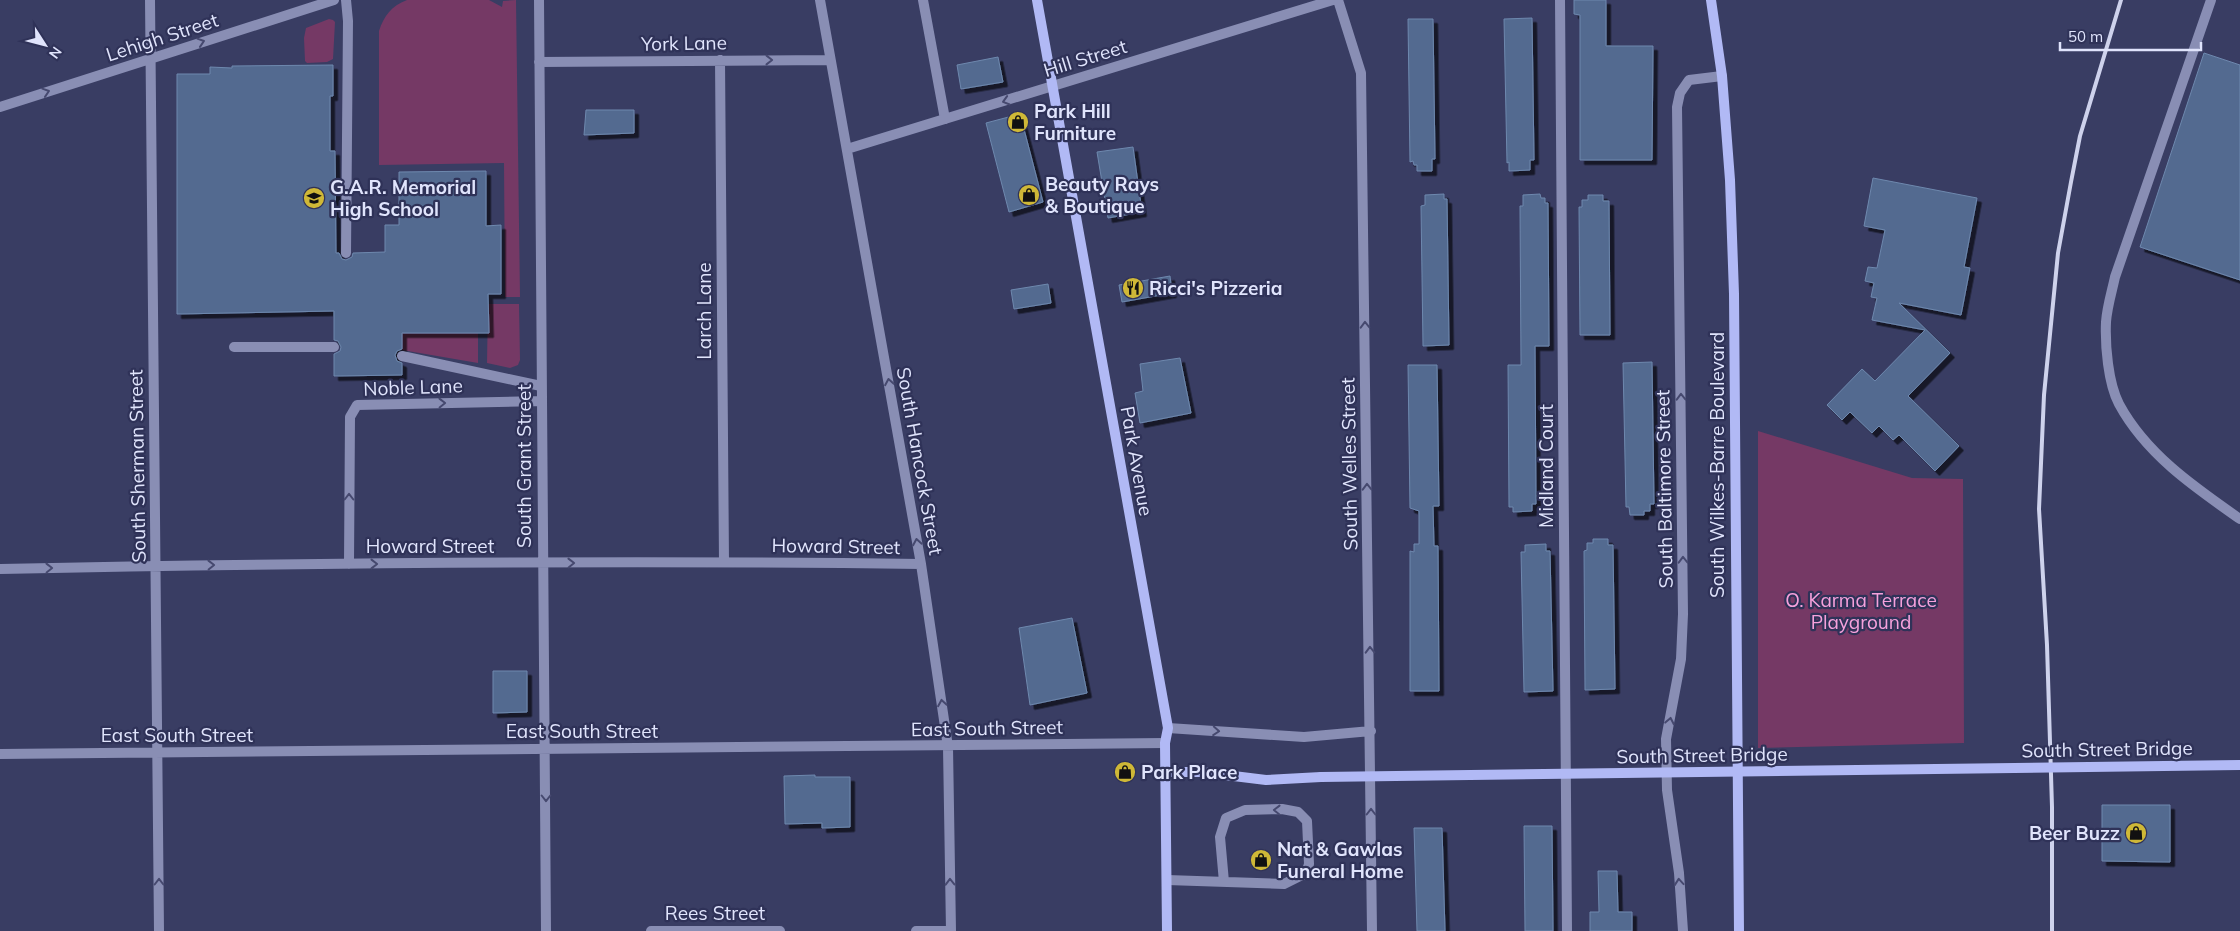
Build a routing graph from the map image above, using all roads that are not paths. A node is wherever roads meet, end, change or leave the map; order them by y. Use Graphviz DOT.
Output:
graph roads {
  1 [pos="150,0"];
  2 [pos="334,0"];
  3 [pos="346,0"];
  4 [pos="539,0"];
  5 [pos="820,0"];
  6 [pos="924,0"];
  7 [pos="1037,0"];
  8 [pos="1332,0"];
  9 [pos="1338,0"];
  10 [pos="1560,0"];
  11 [pos="1711,0"];
  12 [pos="2211,0"];
  13 [pos="151,58"];
  14 [pos="720,60"];
  15 [pos="830,60"];
  16 [pos="539,62"];
  17 [pos="1722,76"];
  18 [pos="1052,86"];
  19 [pos="0,107"];
  20 [pos="945,119"];
  21 [pos="847,149"];
  22 [pos="346,253"];
  23 [pos="334,346"];
  24 [pos="234,347"];
  25 [pos="402,356"];
  26 [pos="541,386"];
  27 [pos="541,401"];
  28 [pos="2240,519"];
  29 [pos="724,562"];
  30 [pos="349,564"];
  31 [pos="542,564"];
  32 [pos="921,564"];
  33 [pos="156,566"];
  34 [pos="0,569"];
  35 [pos="1168,728"];
  36 [pos="1371,731"];
  37 [pos="1165,743"];
  38 [pos="948,747"];
  39 [pos="546,749"];
  40 [pos="158,753"];
  41 [pos="0,754"];
  42 [pos="2240,765"];
  43 [pos="1166,772"];
  44 [pos="1167,880"];
  45 [pos="1224,882"];
  46 [pos="159,931"];
  47 [pos="546,931"];
  48 [pos="651,931"];
  49 [pos="752,931"];
  50 [pos="780,931"];
  51 [pos="916,931"];
  52 [pos="951,931"];
  53 [pos="1167,931"];
  54 [pos="1372,931"];
  55 [pos="1567,931"];
  56 [pos="1684,931"];
  57 [pos="1739,931"];
  1 -- 13 [label="street, South Sherman Street"];
  13 -- 2 [label="street, Lehigh Street, one-way"];
  3 -- 22 [label="street"];
  4 -- 16 [label="street, South Grant Street"];
  5 -- 15 [label="street, South Hancock Street"];
  6 -- 20 [label="street"];
  7 -- 18 [label="main road, Park Avenue"];
  8 -- 18 [label="street, Hill Street"];
  36 -- 9 [label="street, South Welles Street, one-way"];
  10 -- 55 [label="street, Midland Court"];
  11 -- 17 [label="main road, South Wilkes-Barre Boulevard"];
  12 -- 28 [label="street"];
  19 -- 13 [label="street, Lehigh Street, one-way"];
  13 -- 33 [label="street, South Sherman Street"];
  14 -- 15 [label="street, York Lane, one-way"];
  14 -- 16 [label="street, York Lane"];
  14 -- 29 [label="street, Larch Lane"];
  15 -- 21 [label="street, South Hancock Street"];
  16 -- 26 [label="street, South Grant Street"];
  56 -- 17 [label="street, South Baltimore Street, one-way"];
  17 -- 57 [label="main road, South Wilkes-Barre Boulevard"];
  18 -- 20 [label="street, Hill Street, one-way"];
  18 -- 35 [label="main road, Park Avenue"];
  20 -- 21 [label="street, Hill Street"];
  32 -- 21 [label="street, South Hancock Street, one-way"];
  23 -- 24 [label="street"];
  25 -- 26 [label="street"];
  26 -- 27 [label="street, South Grant Street"];
  30 -- 27 [label="street, Noble Lane, one-way"];
  27 -- 31 [label="street, South Grant Street"];
  31 -- 29 [label="street, Howard Street, one-way"];
  29 -- 32 [label="street, Howard Street"];
  30 -- 31 [label="street, Howard Street, one-way"];
  33 -- 30 [label="street, Howard Street, one-way"];
  31 -- 39 [label="street, South Grant Street"];
  38 -- 32 [label="street, South Hancock Street, one-way"];
  34 -- 33 [label="street, Howard Street, one-way"];
  33 -- 40 [label="street, South Sherman Street"];
  35 -- 36 [label="street, one-way"];
  35 -- 37 [label="main road, Park Avenue"];
  54 -- 36 [label="street, South Welles Street, one-way"];
  37 -- 38 [label="street, East South Street"];
  37 -- 43 [label="main road, Park Avenue"];
  38 -- 39 [label="street, East South Street"];
  52 -- 38 [label="street, South Hancock Street, one-way"];
  39 -- 40 [label="street, East South Street"];
  39 -- 47 [label="street, South Grant Street, one-way"];
  40 -- 41 [label="street, East South Street"];
  46 -- 40 [label="street, South Sherman Street, one-way"];
  42 -- 43 [label="main road, South Street Bridge, bridge"];
  43 -- 44 [label="main road, Park Avenue"];
  44 -- 45 [label="street"];
  44 -- 53 [label="main road, Park Avenue"];
  45 -- 45 [label="street, one-way"];
  48 -- 49 [label="street, Rees Street"];
  49 -- 50 [label="street, Rees Street"];
  51 -- 52 [label="street"];
}
